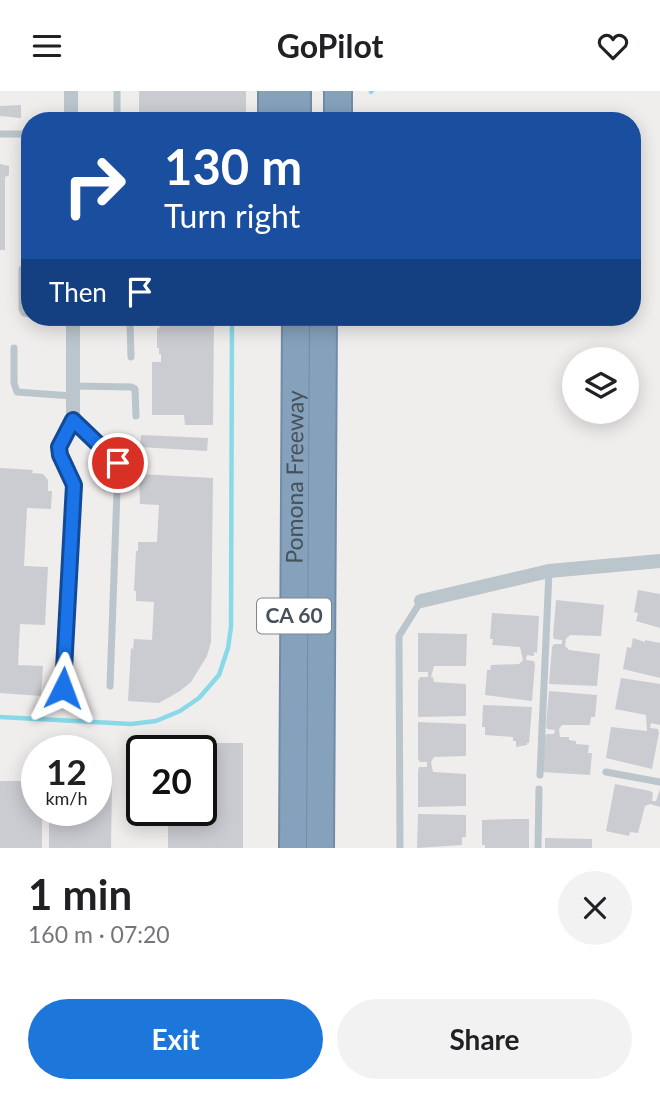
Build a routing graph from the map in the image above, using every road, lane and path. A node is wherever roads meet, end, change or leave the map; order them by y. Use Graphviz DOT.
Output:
graph roads {
  1 [pos="71,91"];
  2 [pos="117,91"];
  3 [pos="272,91"];
  4 [pos="297,91"];
  5 [pos="314,91"];
  6 [pos="324,91"];
  7 [pos="338,91"];
  8 [pos="71,112"];
  9 [pos="117,112"];
  10 [pos="272,112"];
  11 [pos="297,112"];
  12 [pos="314,112"];
  13 [pos="324,112"];
  14 [pos="338,112"];
  15 [pos="0,134"];
  16 [pos="21,134"];
  17 [pos="73,326"];
  18 [pos="130,326"];
  19 [pos="290,326"];
  20 [pos="296,326"];
  21 [pos="313,326"];
  22 [pos="323,326"];
  23 [pos="339,326"];
  24 [pos="14,348"];
  25 [pos="131,357"];
  26 [pos="295,385"];
  27 [pos="73,391"];
  28 [pos="136,416"];
  29 [pos="73,420"];
  30 [pos="660,561"];
  31 [pos="549,571"];
  32 [pos="421,601"];
  33 [pos="110,686"];
  34 [pos="63,688"];
  35 [pos="606,772"];
  36 [pos="540,775"];
  37 [pos="659,779"];
  38 [pos="539,789"];
  39 [pos="293,848"];
  40 [pos="312,848"];
  41 [pos="320,848"];
  42 [pos="338,848"];
  43 [pos="400,848"];
  44 [pos="538,848"];
  1 -- 8 [label="street"];
  2 -- 9 [label="lane"];
  3 -- 10 [label="highway"];
  4 -- 11 [label="highway"];
  5 -- 12 [label="highway"];
  6 -- 13 [label="highway"];
  7 -- 14 [label="highway"];
  15 -- 16 [label="lane"];
  17 -- 27 [label="street"];
  18 -- 25 [label="lane"];
  19 -- 26 [label="highway"];
  20 -- 26 [label="highway, Pomona Freeway / CA 60"];
  21 -- 40 [label="highway"];
  22 -- 41 [label="highway"];
  23 -- 42 [label="highway, Pomona Freeway / CA 60"];
  24 -- 27 [label="lane"];
  26 -- 39 [label="highway, Pomona Freeway / CA 60"];
  27 -- 28 [label="lane"];
  27 -- 29 [label="street"];
  29 -- 33 [label="lane"];
  29 -- 34 [label="lane"];
  30 -- 31 [label="street"];
  31 -- 32 [label="street"];
  31 -- 36 [label="lane"];
  32 -- 43 [label="lane"];
  35 -- 37 [label="lane"];
  38 -- 44 [label="lane"];
}
